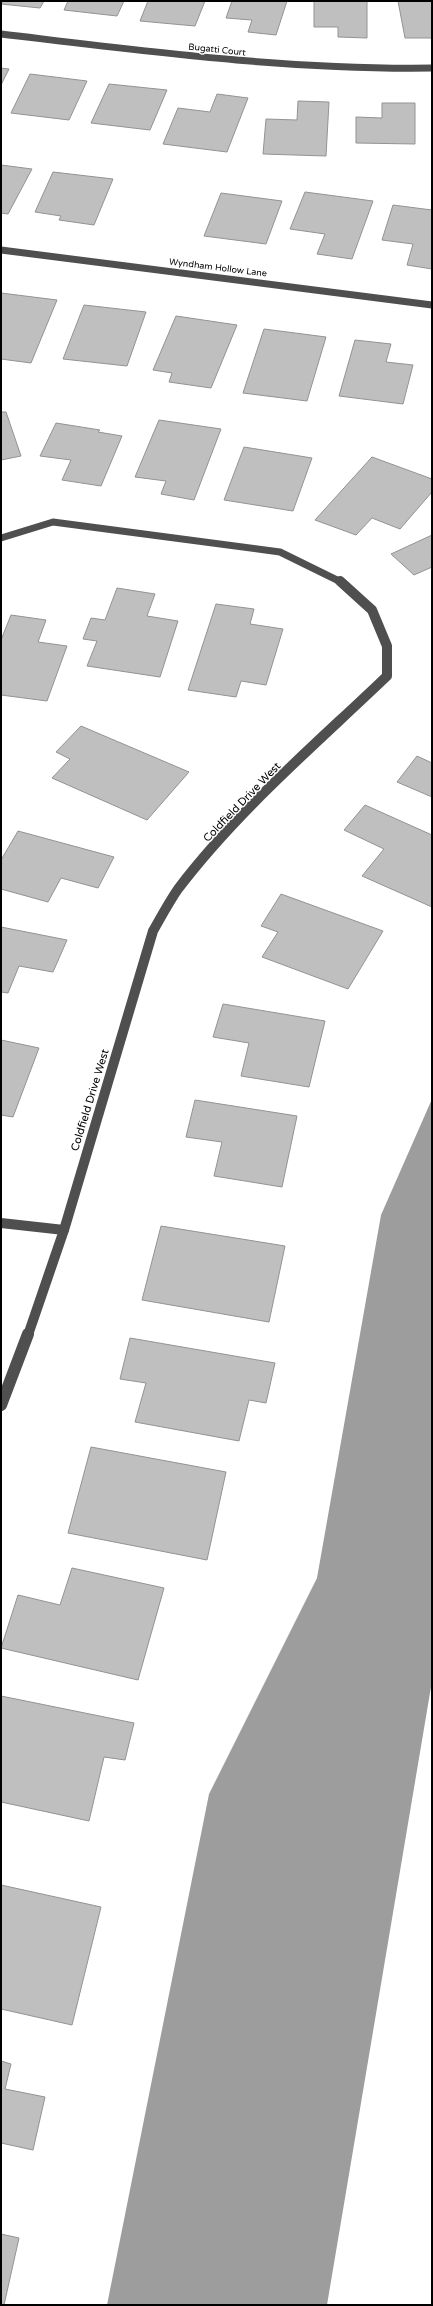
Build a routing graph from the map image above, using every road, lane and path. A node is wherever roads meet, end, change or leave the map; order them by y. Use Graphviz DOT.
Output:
graph roads {
  1 [pos="1,34"];
  2 [pos="432,68"];
  3 [pos="1,250"];
  4 [pos="432,305"];
  5 [pos="1,538"];
  6 [pos="1,1223"];
  7 [pos="64,1230"];
  8 [pos="1,1405"];
  1 -- 2 [label="street, Bugatti Court"];
  3 -- 4 [label="street, Wyndham Hollow Lane"];
  5 -- 7 [label="street, Coldfield Drive West"];
  6 -- 7 [label="street"];
  7 -- 8 [label="street, Coldfield Drive West"];
}
